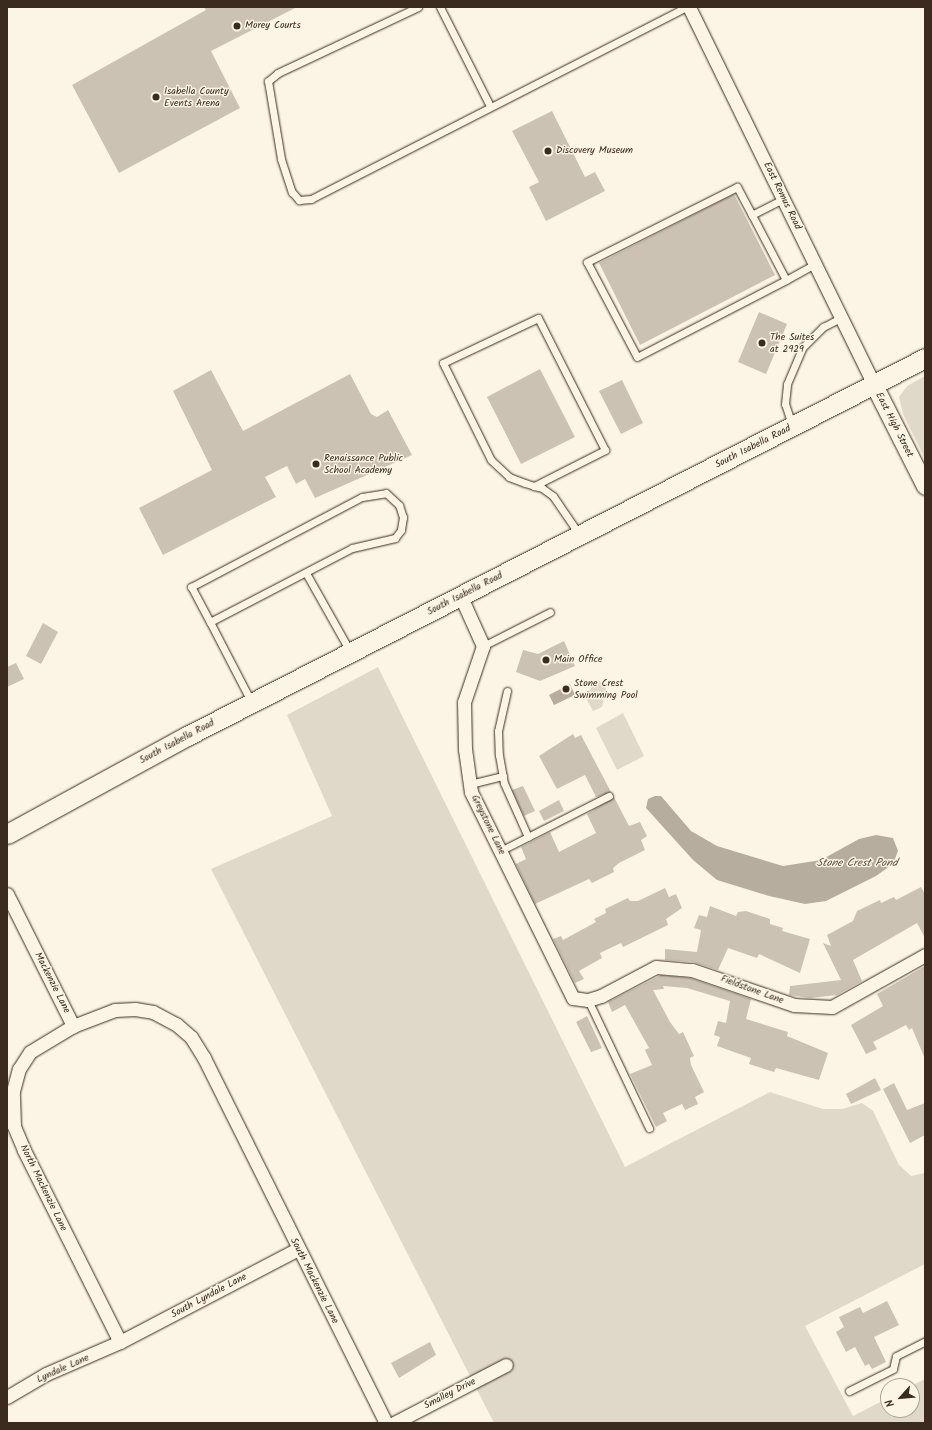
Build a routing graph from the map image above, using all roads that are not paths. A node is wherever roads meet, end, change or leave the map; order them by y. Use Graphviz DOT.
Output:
graph roads {
  1 [pos="418,7"];
  2 [pos="440,7"];
  3 [pos="688,7"];
  4 [pos="490,106"];
  5 [pos="783,199"];
  6 [pos="752,215"];
  7 [pos="815,264"];
  8 [pos="786,280"];
  9 [pos="841,318"];
  10 [pos="925,358"];
  11 [pos="874,385"];
  12 [pos="793,427"];
  13 [pos="534,486"];
  14 [pos="925,486"];
  15 [pos="581,535"];
  16 [pos="306,573"];
  17 [pos="461,597"];
  18 [pos="550,612"];
  19 [pos="210,622"];
  20 [pos="483,646"];
  21 [pos="351,653"];
  22 [pos="507,691"];
  23 [pos="252,703"];
  24 [pos="503,776"];
  25 [pos="470,784"];
  26 [pos="609,796"];
  27 [pos="7,834"];
  28 [pos="528,837"];
  29 [pos="500,851"];
  30 [pos="7,894"];
  31 [pos="925,954"];
  32 [pos="588,1000"];
  33 [pos="73,1026"];
  34 [pos="649,1128"];
  35 [pos="244,1139"];
  36 [pos="298,1249"];
  37 [pos="925,1341"];
  38 [pos="120,1342"];
  39 [pos="506,1365"];
  40 [pos="849,1391"];
  41 [pos="7,1397"];
  42 [pos="386,1423"];
  43 [pos="394,1423"];
  1 -- 4 [label="lane"];
  2 -- 4 [label="lane"];
  3 -- 4 [label="lane"];
  3 -- 5 [label="street, East Remus Road"];
  5 -- 6 [label="lane"];
  5 -- 7 [label="street, East Remus Road"];
  6 -- 8 [label="lane"];
  6 -- 8 [label="lane"];
  7 -- 8 [label="lane"];
  7 -- 9 [label="street, East Remus Road"];
  9 -- 11 [label="street, East Remus Road"];
  9 -- 12 [label="lane"];
  10 -- 11 [label="main road, South Isabella Road"];
  11 -- 12 [label="main road, South Isabella Road"];
  11 -- 14 [label="street, East High Street"];
  12 -- 15 [label="main road, South Isabella Road"];
  13 -- 13 [label="lane"];
  13 -- 15 [label="lane"];
  15 -- 17 [label="main road, South Isabella Road"];
  16 -- 19 [label="lane"];
  16 -- 19 [label="lane"];
  16 -- 21 [label="lane"];
  17 -- 20 [label="street"];
  17 -- 21 [label="main road, South Isabella Road"];
  18 -- 20 [label="lane"];
  19 -- 23 [label="lane"];
  20 -- 25 [label="street, Greystone Lane"];
  21 -- 23 [label="main road, South Isabella Road"];
  22 -- 24 [label="lane"];
  23 -- 27 [label="main road, South Isabella Road"];
  24 -- 25 [label="lane"];
  24 -- 28 [label="lane"];
  25 -- 29 [label="street, Greystone Lane"];
  26 -- 28 [label="lane"];
  28 -- 29 [label="lane"];
  29 -- 32 [label="street, Greystone Lane"];
  30 -- 33 [label="street, Mackenzie Lane"];
  31 -- 32 [label="street, Fieldstone Lane"];
  32 -- 34 [label="lane"];
  33 -- 35 [label="street, Mackenzie Lane"];
  33 -- 38 [label="street, North Mackenzie Lane"];
  35 -- 36 [label="street, South Mackenzie Lane"];
  36 -- 38 [label="street, South Lyndale Lane"];
  36 -- 42 [label="street, South Mackenzie Lane"];
  37 -- 40 [label="lane"];
  38 -- 41 [label="street, Lyndale Lane"];
  39 -- 43 [label="street, Smalley Drive"];
}
